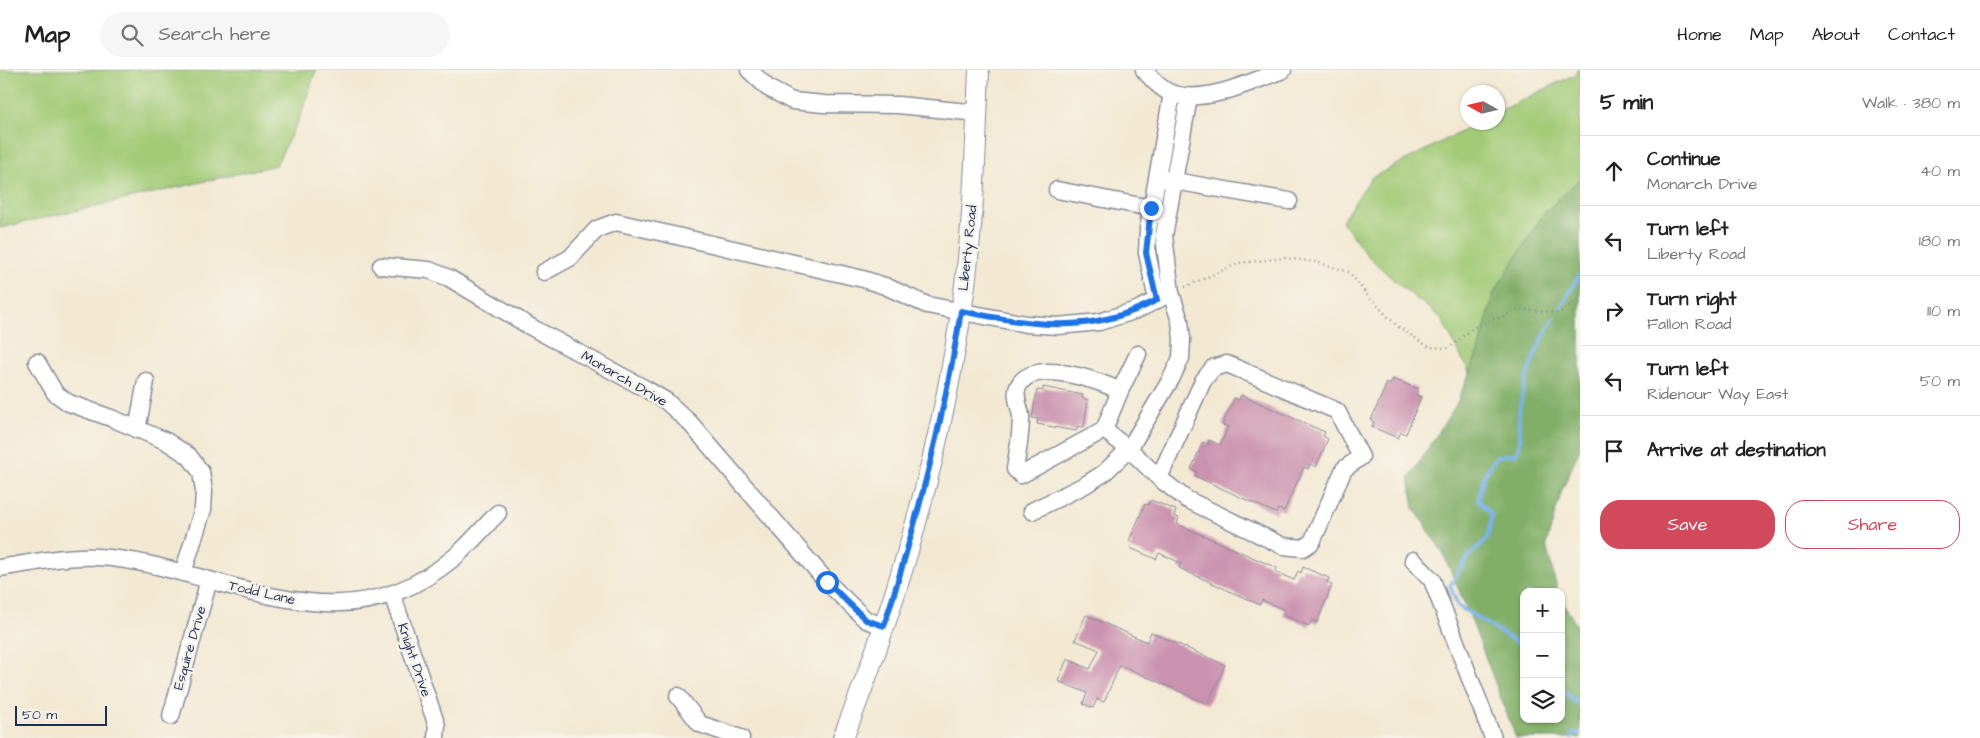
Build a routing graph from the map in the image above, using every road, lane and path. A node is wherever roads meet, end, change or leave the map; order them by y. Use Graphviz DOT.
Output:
graph roads {
  1 [pos="749,70"];
  2 [pos="980,70"];
  3 [pos="1144,70"];
  4 [pos="1282,70"];
  5 [pos="1172,94"];
  6 [pos="1189,97"];
  7 [pos="978,113"];
  8 [pos="1166,179"];
  9 [pos="1057,190"];
  10 [pos="1289,201"];
  11 [pos="1151,208"];
  12 [pos="1166,221"];
  13 [pos="381,266"];
  14 [pos="544,272"];
  15 [pos="1164,296"];
  16 [pos="1580,299"];
  17 [pos="961,311"];
  18 [pos="1138,354"];
  19 [pos="37,362"];
  20 [pos="146,381"];
  21 [pos="1120,392"];
  22 [pos="137,430"];
  23 [pos="1104,430"];
  24 [pos="1130,449"];
  25 [pos="1159,478"];
  26 [pos="1032,511"];
  27 [pos="498,513"];
  28 [pos="1413,560"];
  29 [pos="0,568"];
  30 [pos="183,573"];
  31 [pos="209,580"];
  32 [pos="392,594"];
  33 [pos="884,626"];
  34 [pos="678,696"];
  35 [pos="171,716"];
  36 [pos="433,734"];
  37 [pos="449,738"];
  38 [pos="742,738"];
  39 [pos="842,738"];
  40 [pos="1494,738"];
  1 -- 7 [label="street"];
  2 -- 7 [label="main road, Liberty Road"];
  3 -- 5 [label="street"];
  4 -- 6 [label="street"];
  5 -- 6 [label="street"];
  5 -- 8 [label="street"];
  6 -- 8 [label="street"];
  7 -- 17 [label="main road, Liberty Road"];
  8 -- 10 [label="street"];
  8 -- 11 [label="street"];
  8 -- 12 [label="street"];
  9 -- 11 [label="street"];
  11 -- 12 [label="street"];
  11 -- 15 [label="street"];
  12 -- 15 [label="street"];
  13 -- 33 [label="street, Monarch Drive"];
  14 -- 17 [label="street"];
  15 -- 16 [label="path"];
  15 -- 17 [label="street"];
  15 -- 24 [label="street"];
  17 -- 33 [label="main road, Liberty Road"];
  18 -- 21 [label="street"];
  19 -- 22 [label="street"];
  20 -- 22 [label="street"];
  21 -- 23 [label="street"];
  21 -- 23 [label="street"];
  22 -- 30 [label="street"];
  23 -- 24 [label="street"];
  24 -- 25 [label="street"];
  24 -- 26 [label="street"];
  25 -- 25 [label="street"];
  27 -- 32 [label="street, Todd Lane"];
  28 -- 40 [label="street"];
  29 -- 30 [label="street, Todd Lane"];
  30 -- 31 [label="street, Todd Lane"];
  31 -- 32 [label="street, Todd Lane"];
  31 -- 35 [label="street, Esquire Drive"];
  32 -- 36 [label="street, Knight Drive"];
  33 -- 39 [label="main road, Liberty Road"];
  34 -- 38 [label="street"];
  36 -- 37 [label="street"];
}
